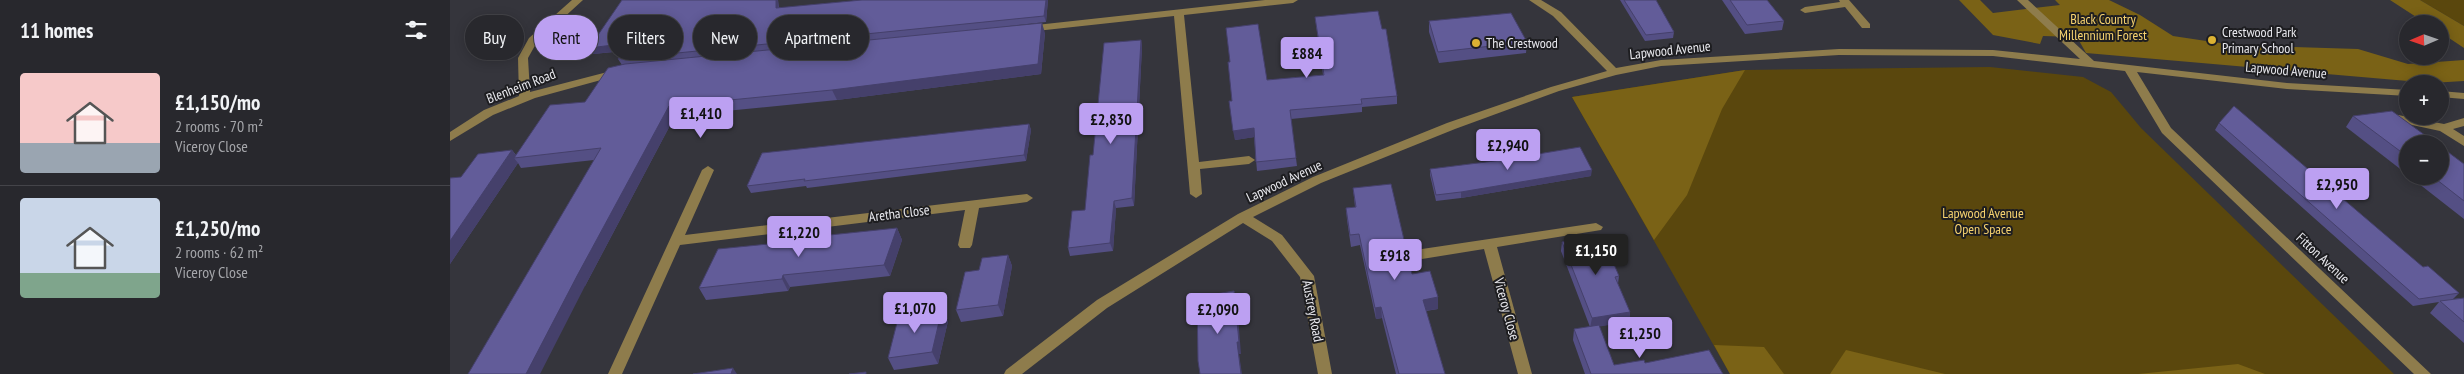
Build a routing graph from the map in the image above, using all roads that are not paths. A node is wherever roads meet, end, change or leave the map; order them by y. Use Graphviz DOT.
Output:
graph roads {
  1 [pos="578,0"];
  2 [pos="1293,0"];
  3 [pos="1534,0"];
  4 [pos="2022,0"];
  5 [pos="1846,2"];
  6 [pos="1805,10"];
  7 [pos="1179,14"];
  8 [pos="1866,26"];
  9 [pos="1013,31"];
  10 [pos="2091,64"];
  11 [pos="2130,68"];
  12 [pos="631,70"];
  13 [pos="1614,72"];
  14 [pos="2399,92"];
  15 [pos="2449,95"];
  16 [pos="2464,96"];
  17 [pos="525,99"];
  18 [pos="2392,118"];
  19 [pos="2464,122"];
  20 [pos="2444,128"];
  21 [pos="450,137"];
  22 [pos="2464,142"];
  23 [pos="1249,160"];
  24 [pos="1195,166"];
  25 [pos="708,170"];
  26 [pos="1196,194"];
  27 [pos="1028,198"];
  28 [pos="973,204"];
  29 [pos="1243,217"];
  30 [pos="1596,227"];
  31 [pos="676,241"];
  32 [pos="1489,243"];
  33 [pos="965,245"];
  34 [pos="1422,254"];
  35 [pos="615,374"];
  36 [pos="1011,374"];
  37 [pos="1325,374"];
  38 [pos="1525,374"];
  39 [pos="2424,374"];
  1 -- 17 [label="street"];
  2 -- 7 [label="street"];
  3 -- 13 [label="street"];
  4 -- 10 [label="street"];
  5 -- 6 [label="street"];
  5 -- 8 [label="street"];
  7 -- 9 [label="street"];
  7 -- 24 [label="street"];
  10 -- 11 [label="street, Lapwood Avenue"];
  10 -- 13 [label="street, Lapwood Avenue"];
  11 -- 14 [label="street, Lapwood Avenue"];
  11 -- 39 [label="street, Fitton Avenue"];
  12 -- 17 [label="street, Blenheim Road"];
  13 -- 29 [label="street, Lapwood Avenue"];
  15 -- 16 [label="street"];
  17 -- 21 [label="street, Blenheim Road"];
  18 -- 20 [label="street"];
  19 -- 20 [label="street"];
  20 -- 22 [label="street"];
  23 -- 24 [label="street"];
  24 -- 26 [label="street"];
  25 -- 31 [label="street"];
  27 -- 28 [label="street, Aretha Close"];
  28 -- 31 [label="street, Aretha Close"];
  28 -- 33 [label="street"];
  29 -- 36 [label="street, Lapwood Avenue"];
  29 -- 37 [label="street, Austrey Road"];
  30 -- 32 [label="street"];
  31 -- 35 [label="street"];
  32 -- 34 [label="street"];
  32 -- 38 [label="street, Viceroy Close"];
}
